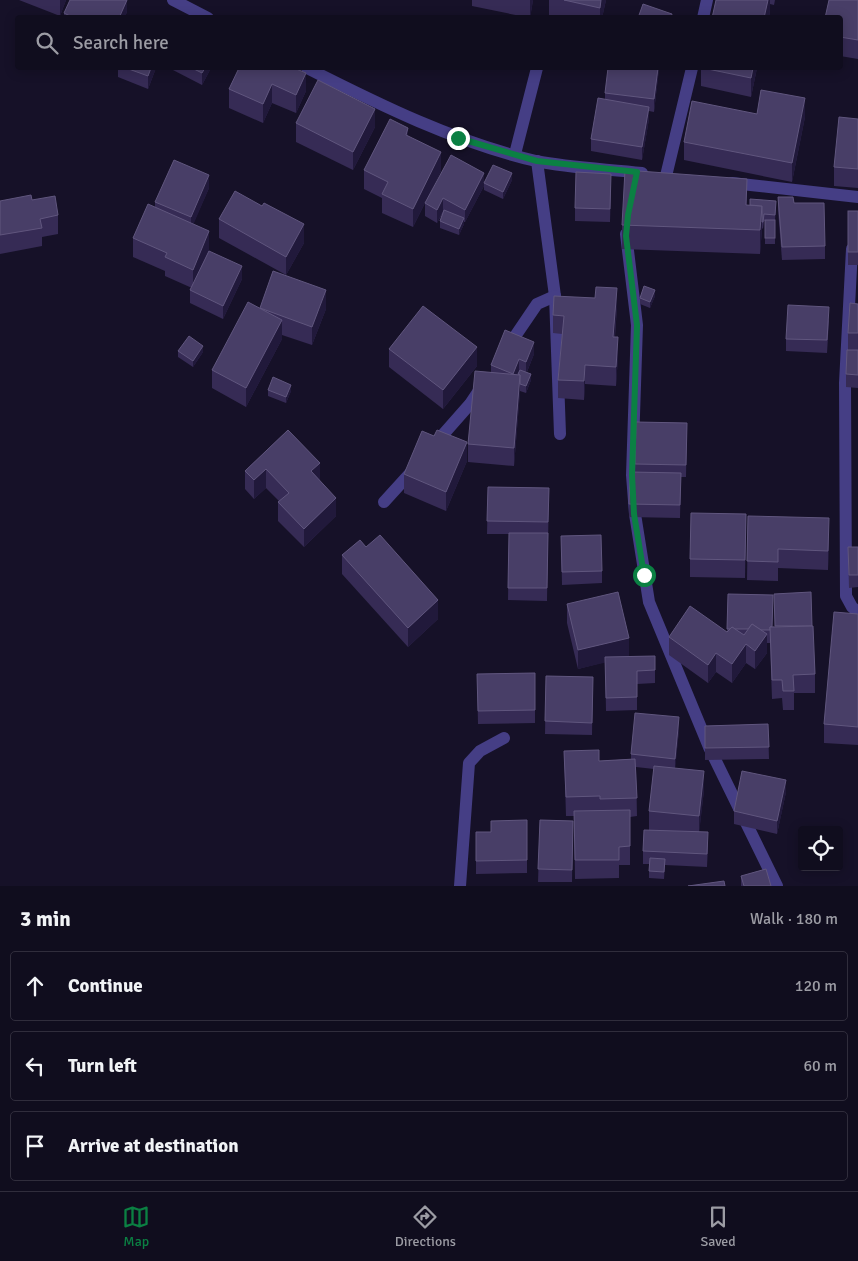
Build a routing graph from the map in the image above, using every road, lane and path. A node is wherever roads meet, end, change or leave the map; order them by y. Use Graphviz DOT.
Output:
graph roads {
  1 [pos="173,0"];
  2 [pos="707,0"];
  3 [pos="202,15"];
  4 [pos="704,15"];
  5 [pos="311,70"];
  6 [pos="536,70"];
  7 [pos="692,70"];
  8 [pos="515,154"];
  9 [pos="537,161"];
  10 [pos="715,181"];
  11 [pos="855,200"];
  12 [pos="627,222"];
  13 [pos="852,234"];
  14 [pos="555,296"];
  15 [pos="501,357"];
  16 [pos="490,373"];
  17 [pos="560,434"];
  18 [pos="384,502"];
  19 [pos="858,612"];
  20 [pos="504,738"];
  21 [pos="460,886"];
  22 [pos="777,886"];
  1 -- 3 [label="street"];
  2 -- 4 [label="street"];
  5 -- 8 [label="street"];
  6 -- 8 [label="street"];
  7 -- 9 [label="street"];
  8 -- 9 [label="street"];
  9 -- 14 [label="street"];
  10 -- 11 [label="street"];
  12 -- 22 [label="street"];
  13 -- 19 [label="street"];
  14 -- 15 [label="street"];
  14 -- 17 [label="street"];
  16 -- 18 [label="street"];
  20 -- 21 [label="street"];
}
